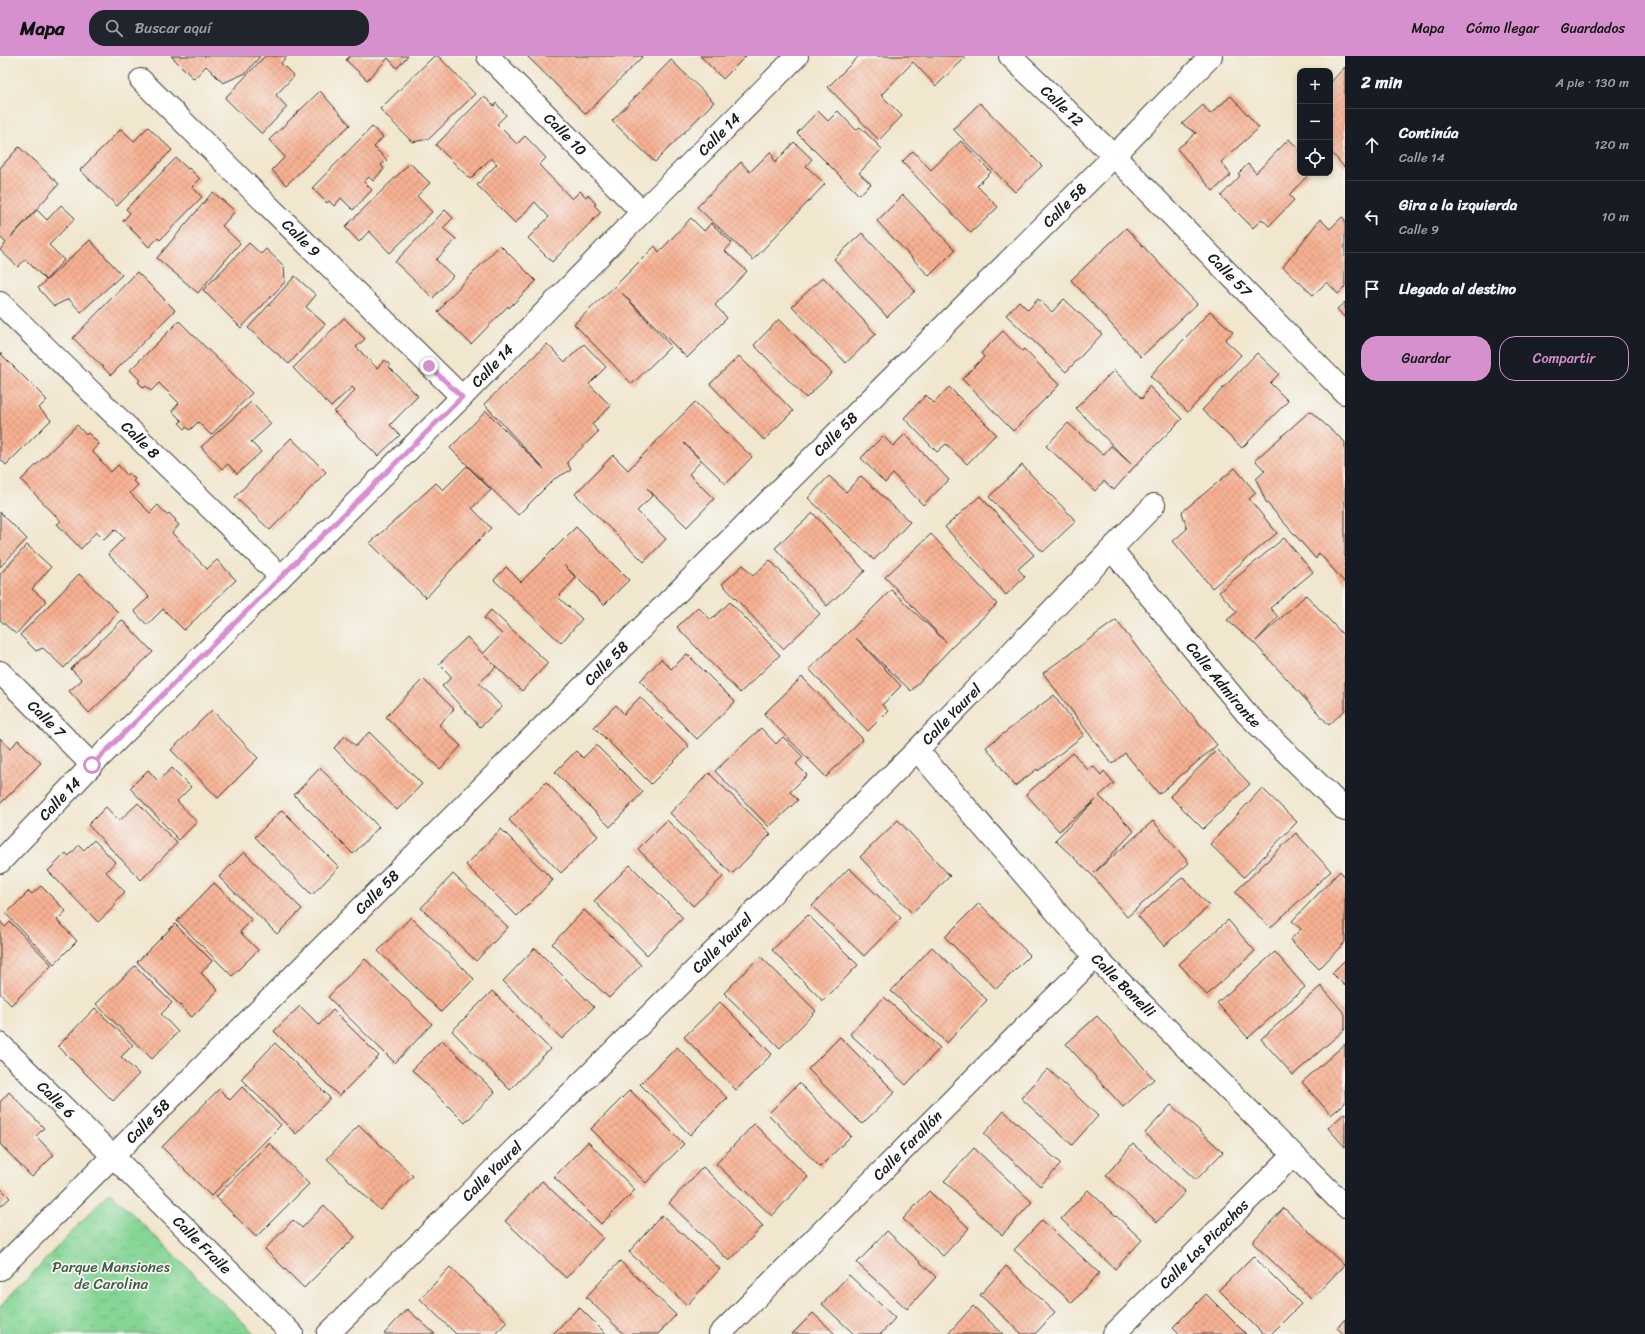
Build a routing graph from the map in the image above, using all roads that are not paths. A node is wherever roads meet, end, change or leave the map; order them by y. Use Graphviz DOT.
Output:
graph roads {
  1 [pos="488,56"];
  2 [pos="797,56"];
  3 [pos="1010,56"];
  4 [pos="1212,56"];
  5 [pos="141,80"];
  6 [pos="1114,156"];
  7 [pos="642,212"];
  8 [pos="0,303"];
  9 [pos="1345,393"];
  10 [pos="462,397"];
  11 [pos="1154,505"];
  12 [pos="1112,550"];
  13 [pos="281,577"];
  14 [pos="0,672"];
  15 [pos="917,750"];
  16 [pos="92,765"];
  17 [pos="1345,810"];
  18 [pos="0,862"];
  19 [pos="1095,957"];
  20 [pos="0,1044"];
  21 [pos="1293,1155"];
  22 [pos="113,1156"];
  23 [pos="1345,1206"];
  24 [pos="0,1269"];
  25 [pos="292,1334"];
  26 [pos="328,1334"];
  27 [pos="720,1334"];
  28 [pos="1114,1334"];
  1 -- 7 [label="street, Calle 10"];
  2 -- 7 [label="street, Calle 14"];
  3 -- 6 [label="street, Calle 12"];
  4 -- 6 [label="street, Calle 58"];
  5 -- 10 [label="street, Calle 9"];
  6 -- 9 [label="street, Calle 57"];
  6 -- 22 [label="street, Calle 58"];
  7 -- 10 [label="street, Calle 14"];
  8 -- 13 [label="street, Calle 8"];
  10 -- 13 [label="street, Calle 14"];
  11 -- 12 [label="street, Calle Yaurel"];
  12 -- 15 [label="street, Calle Yaurel"];
  12 -- 17 [label="street, Calle Admirante"];
  13 -- 16 [label="street, Calle 14"];
  14 -- 16 [label="street, Calle 7"];
  15 -- 19 [label="street, Calle Bonelli"];
  15 -- 26 [label="street, Calle Yaurel"];
  16 -- 18 [label="street, Calle 14"];
  19 -- 21 [label="street, Calle Bonelli"];
  19 -- 27 [label="street, Calle Farallón"];
  20 -- 22 [label="street, Calle 6"];
  21 -- 23 [label="street, Calle Bonelli"];
  21 -- 28 [label="street, Calle Los Picachos"];
  22 -- 24 [label="street, Calle 58"];
  22 -- 25 [label="street, Calle Fraile"];
}
